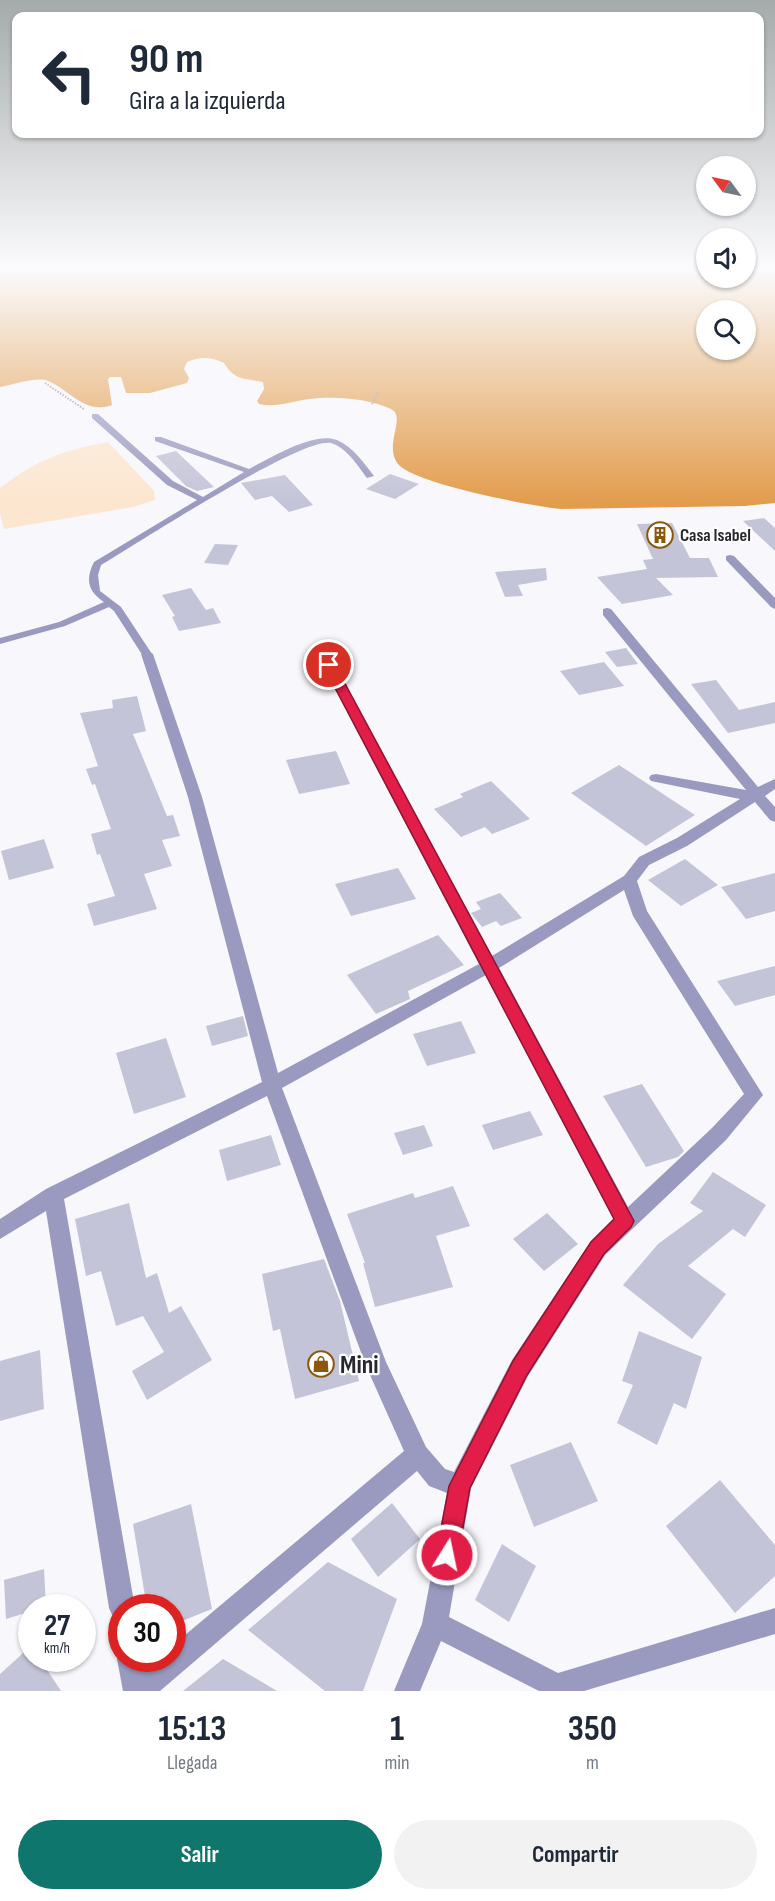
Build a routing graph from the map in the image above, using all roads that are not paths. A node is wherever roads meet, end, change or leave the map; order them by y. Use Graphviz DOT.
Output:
graph roads {
  1 [pos="95,416"];
  2 [pos="158,439"];
  3 [pos="250,472"];
  4 [pos="370,476"];
  5 [pos="202,500"];
  6 [pos="730,558"];
  7 [pos="110,603"];
  8 [pos="775,605"];
  9 [pos="607,612"];
  10 [pos="0,641"];
  11 [pos="147,654"];
  12 [pos="329,665"];
  13 [pos="656,778"];
  14 [pos="775,783"];
  15 [pos="756,797"];
  16 [pos="775,817"];
  17 [pos="629,880"];
  18 [pos="489,966"];
  19 [pos="272,1085"];
  20 [pos="53,1195"];
  21 [pos="625,1221"];
  22 [pos="0,1230"];
  23 [pos="418,1455"];
  24 [pos="460,1486"];
  25 [pos="120,1594"];
  26 [pos="775,1621"];
  27 [pos="435,1624"];
  28 [pos="133,1672"];
  29 [pos="138,1691"];
  30 [pos="407,1691"];
  1 -- 5 [label="lane"];
  2 -- 3 [label="lane"];
  3 -- 4 [label="lane"];
  3 -- 5 [label="lane"];
  5 -- 7 [label="lane"];
  6 -- 8 [label="street"];
  7 -- 10 [label="lane"];
  7 -- 11 [label="lane"];
  9 -- 15 [label="street"];
  11 -- 19 [label="street"];
  12 -- 18 [label="street"];
  13 -- 15 [label="street"];
  14 -- 15 [label="street"];
  15 -- 16 [label="street"];
  15 -- 17 [label="street"];
  17 -- 18 [label="street"];
  17 -- 21 [label="street"];
  18 -- 19 [label="street"];
  18 -- 21 [label="street"];
  19 -- 20 [label="street"];
  19 -- 23 [label="street"];
  20 -- 22 [label="street"];
  20 -- 25 [label="street"];
  21 -- 24 [label="street"];
  23 -- 24 [label="street"];
  23 -- 29 [label="street"];
  24 -- 27 [label="street"];
  26 -- 27 [label="street"];
  27 -- 30 [label="street"];
  28 -- 29 [label="street"];
}
